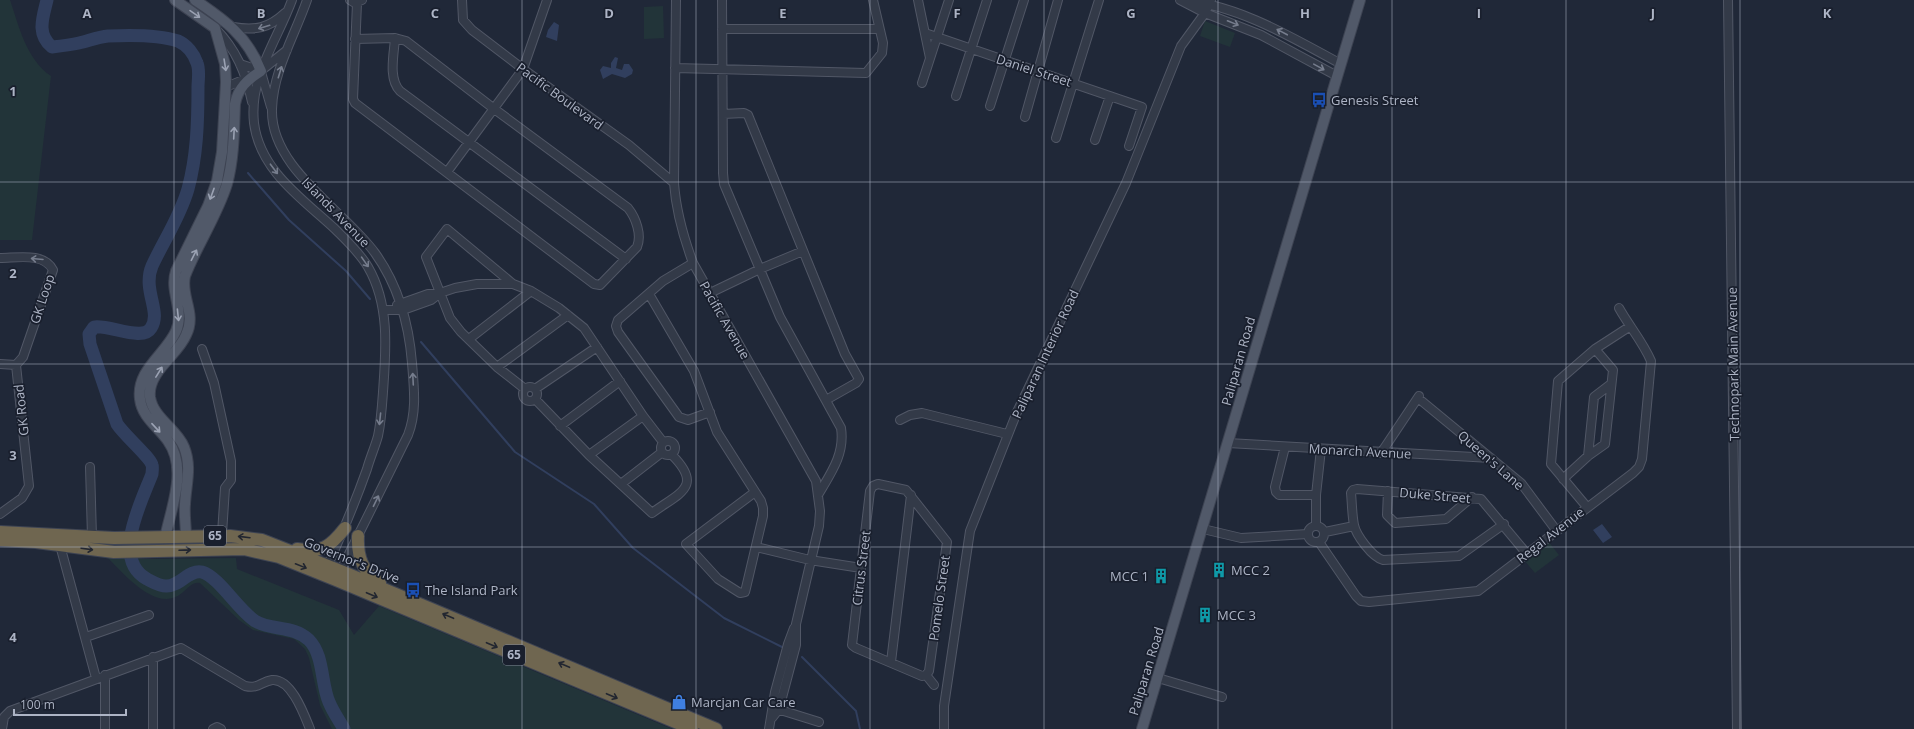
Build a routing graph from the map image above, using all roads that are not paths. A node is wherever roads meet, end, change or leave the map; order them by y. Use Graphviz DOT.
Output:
graph roads {
  1 [pos="175,0"];
  2 [pos="195,0"];
  3 [pos="292,0"];
  4 [pos="307,0"];
  5 [pos="462,0"];
  6 [pos="547,0"];
  7 [pos="676,0"];
  8 [pos="722,0"];
  9 [pos="873,0"];
  10 [pos="918,0"];
  11 [pos="949,0"];
  12 [pos="987,0"];
  13 [pos="1024,0"];
  14 [pos="1058,0"];
  15 [pos="1099,0"];
  16 [pos="1182,0"];
  17 [pos="1360,0"];
  18 [pos="1728,0"];
  19 [pos="356,1"];
  20 [pos="1208,6"];
  21 [pos="288,10"];
  22 [pos="233,27"];
  23 [pos="215,28"];
  24 [pos="722,29"];
  25 [pos="879,29"];
  26 [pos="925,33"];
  27 [pos="395,38"];
  28 [pos="937,38"];
  29 [pos="355,39"];
  30 [pos="1296,40"];
  31 [pos="288,49"];
  32 [pos="971,49"];
  33 [pos="1289,50"];
  34 [pos="930,58"];
  35 [pos="1005,60"];
  36 [pos="240,64"];
  37 [pos="1341,64"];
  38 [pos="675,68"];
  39 [pos="523,69"];
  40 [pos="722,69"];
  41 [pos="260,71"];
  42 [pos="1039,72"];
  43 [pos="1337,76"];
  44 [pos="246,80"];
  45 [pos="1072,82"];
  46 [pos="922,83"];
  47 [pos="226,87"];
  48 [pos="956,96"];
  49 [pos="1110,96"];
  50 [pos="990,106"];
  51 [pos="253,107"];
  52 [pos="493,108"];
  53 [pos="272,110"];
  54 [pos="723,114"];
  55 [pos="1025,117"];
  56 [pos="1056,138"];
  57 [pos="1095,140"];
  58 [pos="469,141"];
  59 [pos="1130,146"];
  60 [pos="447,172"];
  61 [pos="674,183"];
  62 [pos="804,251"];
  63 [pos="0,258"];
  64 [pos="626,259"];
  65 [pos="693,263"];
  66 [pos="760,269"];
  67 [pos="513,284"];
  68 [pos="531,291"];
  69 [pos="710,293"];
  70 [pos="440,294"];
  71 [pos="649,294"];
  72 [pos="402,306"];
  73 [pos="1619,308"];
  74 [pos="384,310"];
  75 [pos="568,315"];
  76 [pos="1629,327"];
  77 [pos="469,339"];
  78 [pos="597,347"];
  79 [pos="202,349"];
  80 [pos="1596,349"];
  81 [pos="0,364"];
  82 [pos="16,365"];
  83 [pos="497,367"];
  84 [pos="620,381"];
  85 [pos="1611,384"];
  86 [pos="525,389"];
  87 [pos="535,389"];
  88 [pos="535,399"];
  89 [pos="826,400"];
  90 [pos="710,412"];
  91 [pos="643,416"];
  92 [pos="900,420"];
  93 [pos="560,426"];
  94 [pos="1008,434"];
  95 [pos="663,442"];
  96 [pos="1228,443"];
  97 [pos="1285,447"];
  98 [pos="1321,449"];
  99 [pos="661,453"];
  100 [pos="1381,453"];
  101 [pos="589,455"];
  102 [pos="672,455"];
  103 [pos="1588,456"];
  104 [pos="1491,458"];
  105 [pos="90,467"];
  106 [pos="1563,479"];
  107 [pos="176,484"];
  108 [pos="622,484"];
  109 [pos="188,485"];
  110 [pos="873,486"];
  111 [pos="1388,491"];
  112 [pos="755,492"];
  113 [pos="818,495"];
  114 [pos="911,495"];
  115 [pos="1316,495"];
  116 [pos="1472,497"];
  117 [pos="1587,507"];
  118 [pos="0,514"];
  119 [pos="1504,524"];
  120 [pos="1316,525"];
  121 [pos="1204,526"];
  122 [pos="1354,526"];
  123 [pos="345,528"];
  124 [pos="1556,530"];
  125 [pos="0,532"];
  126 [pos="1325,532"];
  127 [pos="1308,534"];
  128 [pos="221,536"];
  129 [pos="358,536"];
  130 [pos="92,537"];
  131 [pos="165,538"];
  132 [pos="186,538"];
  133 [pos="61,539"];
  134 [pos="0,540"];
  135 [pos="1319,542"];
  136 [pos="281,547"];
  137 [pos="756,547"];
  138 [pos="221,549"];
  139 [pos="1527,554"];
  140 [pos="810,560"];
  141 [pos="861,568"];
  142 [pos="326,570"];
  143 [pos="339,575"];
  144 [pos="399,595"];
  145 [pos="149,615"];
  146 [pos="86,637"];
  147 [pos="153,657"];
  148 [pos="891,662"];
  149 [pos="105,675"];
  150 [pos="924,676"];
  151 [pos="96,678"];
  152 [pos="1158,678"];
  153 [pos="934,685"];
  154 [pos="1222,696"];
  155 [pos="775,708"];
  156 [pos="819,722"];
  157 [pos="2,729"];
  158 [pos="105,729"];
  159 [pos="153,729"];
  160 [pos="213,729"];
  161 [pos="220,729"];
  162 [pos="310,729"];
  163 [pos="692,729"];
  164 [pos="716,729"];
  165 [pos="769,729"];
  166 [pos="944,729"];
  167 [pos="1142,729"];
  168 [pos="1737,729"];
  1 -- 23 [label="main road, one-way"];
  2 -- 22 [label="main road"];
  3 -- 21 [label="street, Islands Avenue"];
  4 -- 31 [label="street, Islands Avenue"];
  5 -- 39 [label="street, Pacific Boulevard"];
  6 -- 39 [label="street"];
  7 -- 38 [label="street, Pacific Avenue"];
  8 -- 24 [label="street"];
  9 -- 25 [label="street"];
  10 -- 26 [label="street"];
  11 -- 28 [label="street"];
  12 -- 32 [label="street"];
  13 -- 35 [label="street"];
  14 -- 42 [label="street"];
  15 -- 45 [label="street"];
  16 -- 20 [label="street"];
  17 -- 37 [label="main road, Paliparan Road"];
  18 -- 168 [label="street, Technopark Main Avenue"];
  19 -- 29 [label="street"];
  30 -- 20 [label="street, one-way"];
  20 -- 33 [label="street, one-way"];
  20 -- 94 [label="street, Paliparan Interior Road"];
  21 -- 22 [label="street, one-way"];
  21 -- 41 [label="street, Islands Avenue"];
  22 -- 41 [label="main road"];
  23 -- 36 [label="street"];
  23 -- 47 [label="main road, one-way"];
  24 -- 25 [label="street"];
  24 -- 40 [label="street"];
  25 -- 40 [label="street"];
  26 -- 28 [label="street, Daniel Street"];
  26 -- 34 [label="street"];
  27 -- 29 [label="street"];
  27 -- 52 [label="street"];
  27 -- 58 [label="street"];
  28 -- 32 [label="street, Daniel Street"];
  28 -- 34 [label="street"];
  29 -- 60 [label="street"];
  30 -- 33 [label="street"];
  30 -- 37 [label="street"];
  31 -- 41 [label="street"];
  53 -- 31 [label="street, Islands Avenue, one-way"];
  32 -- 35 [label="street, Daniel Street"];
  32 -- 48 [label="street"];
  33 -- 43 [label="street, one-way"];
  34 -- 46 [label="street"];
  35 -- 42 [label="street, Daniel Street"];
  35 -- 50 [label="street"];
  36 -- 41 [label="street"];
  36 -- 44 [label="street"];
  37 -- 43 [label="main road, Paliparan Road"];
  38 -- 40 [label="street"];
  38 -- 61 [label="street, Pacific Avenue"];
  39 -- 52 [label="street"];
  39 -- 61 [label="street, Pacific Boulevard"];
  40 -- 54 [label="street"];
  41 -- 44 [label="main road"];
  41 -- 51 [label="street, Islands Avenue"];
  41 -- 53 [label="street"];
  42 -- 45 [label="street, Daniel Street"];
  42 -- 55 [label="street"];
  43 -- 96 [label="main road, Paliparan Road"];
  44 -- 47 [label="street"];
  44 -- 51 [label="street"];
  109 -- 44 [label="main road, one-way"];
  45 -- 49 [label="street, Daniel Street"];
  45 -- 56 [label="street"];
  47 -- 107 [label="main road, one-way"];
  49 -- 57 [label="street"];
  49 -- 59 [label="street, Daniel Street"];
  51 -- 74 [label="street, Islands Avenue, one-way"];
  52 -- 58 [label="street"];
  52 -- 64 [label="street"];
  53 -- 72 [label="street, Islands Avenue"];
  54 -- 62 [label="street"];
  54 -- 66 [label="street"];
  58 -- 60 [label="street"];
  58 -- 64 [label="street"];
  60 -- 64 [label="street"];
  61 -- 65 [label="street, Pacific Avenue"];
  62 -- 66 [label="street"];
  62 -- 89 [label="street"];
  82 -- 63 [label="street, GK Loop, one-way"];
  65 -- 69 [label="street, Pacific Avenue"];
  65 -- 71 [label="street"];
  66 -- 69 [label="street"];
  66 -- 89 [label="street"];
  67 -- 68 [label="street"];
  67 -- 70 [label="street"];
  67 -- 70 [label="street"];
  68 -- 75 [label="street"];
  68 -- 77 [label="street"];
  69 -- 113 [label="street, Pacific Avenue"];
  70 -- 72 [label="street"];
  70 -- 77 [label="street"];
  71 -- 90 [label="street"];
  71 -- 90 [label="street"];
  72 -- 74 [label="street"];
  129 -- 72 [label="street, Islands Avenue, one-way"];
  73 -- 76 [label="street, Regal Avenue"];
  74 -- 123 [label="street, Islands Avenue, one-way"];
  75 -- 78 [label="street"];
  75 -- 83 [label="street"];
  76 -- 80 [label="street"];
  76 -- 117 [label="street, Regal Avenue"];
  77 -- 83 [label="street"];
  78 -- 84 [label="street"];
  78 -- 87 [label="street"];
  79 -- 128 [label="street"];
  80 -- 85 [label="street"];
  80 -- 106 [label="street"];
  81 -- 82 [label="street"];
  82 -- 118 [label="street, GK Road"];
  83 -- 86 [label="street"];
  84 -- 91 [label="street"];
  84 -- 93 [label="street"];
  85 -- 103 [label="street"];
  85 -- 103 [label="street"];
  86 -- 87 [label="street"];
  86 -- 88 [label="street"];
  87 -- 88 [label="street"];
  88 -- 93 [label="street"];
  89 -- 113 [label="street"];
  90 -- 112 [label="street"];
  91 -- 95 [label="street"];
  91 -- 101 [label="street"];
  92 -- 94 [label="street"];
  93 -- 101 [label="street"];
  94 -- 166 [label="street, Paliparan Interior Road"];
  95 -- 99 [label="street"];
  95 -- 102 [label="street"];
  96 -- 97 [label="street, Monarch Avenue"];
  96 -- 121 [label="main road, Paliparan Road"];
  97 -- 98 [label="street, Monarch Avenue"];
  97 -- 115 [label="street"];
  98 -- 100 [label="street, Monarch Avenue"];
  98 -- 115 [label="street"];
  99 -- 102 [label="street"];
  99 -- 108 [label="street"];
  100 -- 104 [label="street, Monarch Avenue"];
  100 -- 104 [label="street, Queen's Lane"];
  101 -- 108 [label="street"];
  102 -- 108 [label="street"];
  103 -- 106 [label="street"];
  104 -- 124 [label="street, Queen's Lane"];
  105 -- 130 [label="street"];
  106 -- 117 [label="street"];
  107 -- 109 [label="main road"];
  107 -- 131 [label="main road"];
  109 -- 132 [label="main road"];
  110 -- 114 [label="street, Pomelo Street"];
  110 -- 141 [label="street, Citrus Street"];
  111 -- 116 [label="street, Duke Street"];
  111 -- 116 [label="street"];
  111 -- 122 [label="street, Duke Street"];
  112 -- 137 [label="street"];
  112 -- 137 [label="street"];
  113 -- 140 [label="street, Pacific Avenue"];
  114 -- 148 [label="street"];
  114 -- 150 [label="street, Pomelo Street"];
  115 -- 120 [label="street"];
  116 -- 119 [label="street, Duke Street"];
  117 -- 124 [label="street, Regal Avenue"];
  119 -- 122 [label="street"];
  119 -- 139 [label="street, Duke Street"];
  120 -- 126 [label="street"];
  120 -- 127 [label="street"];
  121 -- 127 [label="street"];
  121 -- 152 [label="main road, Paliparan Road"];
  122 -- 126 [label="street"];
  123 -- 136 [label="highway"];
  123 -- 142 [label="street, Islands Avenue"];
  124 -- 139 [label="street, Regal Avenue"];
  125 -- 133 [label="highway, Governor's Drive / 65"];
  126 -- 135 [label="street"];
  127 -- 135 [label="street"];
  128 -- 132 [label="highway, Governor's Drive / 65"];
  136 -- 128 [label="highway, Governor's Drive / 65, one-way"];
  128 -- 138 [label="street"];
  129 -- 143 [label="street, Islands Avenue"];
  129 -- 144 [label="highway"];
  130 -- 131 [label="highway, Governor's Drive / 65"];
  130 -- 133 [label="highway, Governor's Drive / 65"];
  131 -- 132 [label="highway, Governor's Drive / 65"];
  133 -- 134 [label="highway, Governor's Drive / 65"];
  133 -- 138 [label="highway, Governor's Drive / 65, one-way"];
  133 -- 146 [label="street"];
  135 -- 139 [label="street, Regal Avenue"];
  136 -- 142 [label="highway, Governor's Drive / 65"];
  137 -- 140 [label="street"];
  138 -- 142 [label="highway, Governor's Drive / 65, one-way"];
  140 -- 141 [label="street"];
  140 -- 155 [label="street, Pacific Avenue"];
  141 -- 148 [label="street, Citrus Street"];
  142 -- 143 [label="highway, Governor's Drive / 65"];
  143 -- 144 [label="highway, Governor's Drive / 65"];
  143 -- 163 [label="highway, Governor's Drive / 65, one-way"];
  164 -- 144 [label="highway, Governor's Drive / 65, one-way"];
  145 -- 146 [label="street"];
  146 -- 151 [label="street"];
  147 -- 149 [label="street"];
  147 -- 159 [label="street"];
  147 -- 162 [label="street"];
  148 -- 150 [label="street"];
  149 -- 151 [label="street"];
  149 -- 158 [label="street"];
  150 -- 153 [label="street"];
  151 -- 157 [label="street"];
  152 -- 154 [label="street"];
  152 -- 167 [label="main road, Paliparan Road"];
  155 -- 156 [label="street"];
  155 -- 165 [label="street, Pacific Avenue"];
  160 -- 161 [label="street"];
}
